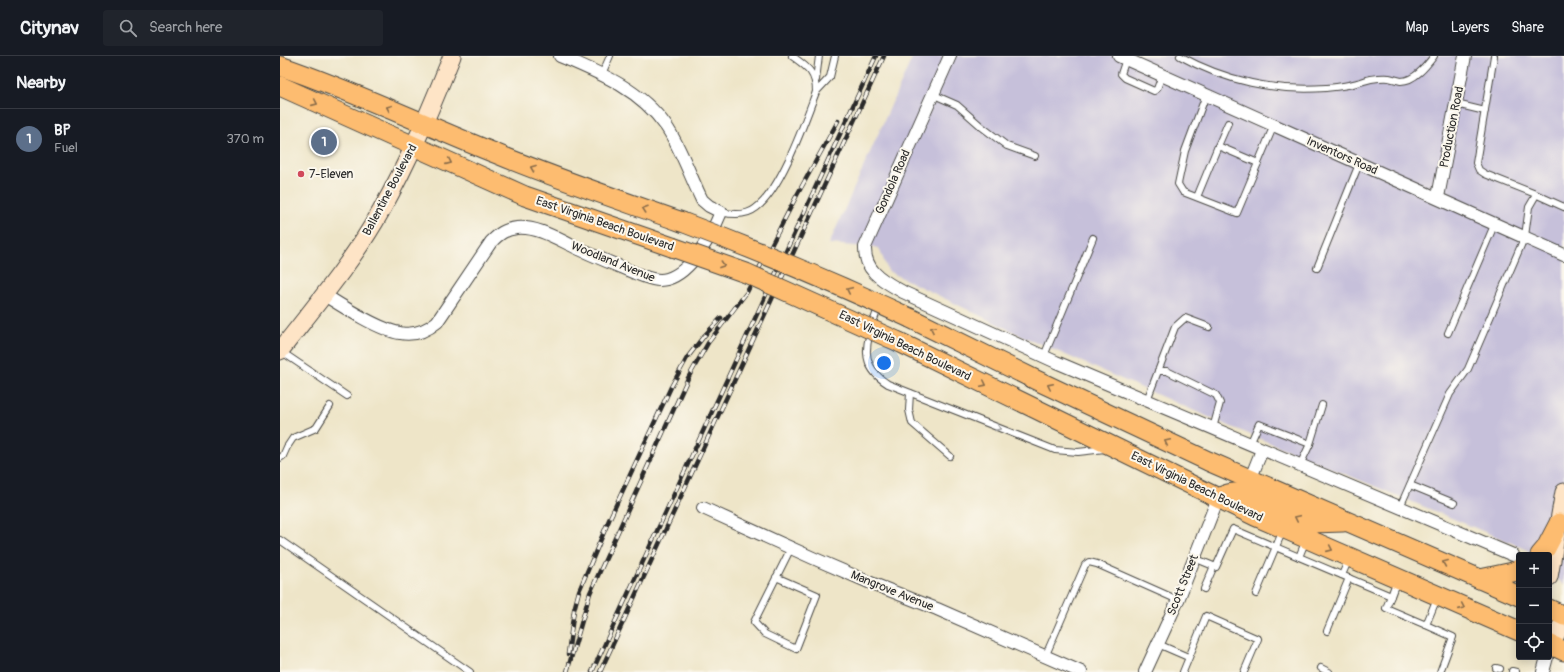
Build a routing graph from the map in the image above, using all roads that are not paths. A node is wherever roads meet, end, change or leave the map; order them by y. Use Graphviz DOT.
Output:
graph roads {
  1 [pos="452,56"];
  2 [pos="560,56"];
  3 [pos="610,56"];
  4 [pos="792,56"];
  5 [pos="819,56"];
  6 [pos="835,56"];
  7 [pos="950,56"];
  8 [pos="1180,56"];
  9 [pos="1434,56"];
  10 [pos="1466,56"];
  11 [pos="1494,56"];
  12 [pos="1123,58"];
  13 [pos="280,66"];
  14 [pos="602,74"];
  15 [pos="1162,75"];
  16 [pos="816,81"];
  17 [pos="280,86"];
  18 [pos="816,92"];
  19 [pos="932,94"];
  20 [pos="1206,95"];
  21 [pos="1456,104"];
  22 [pos="1485,111"];
  23 [pos="425,123"];
  24 [pos="1228,123"];
  25 [pos="1274,125"];
  26 [pos="414,146"];
  27 [pos="1218,146"];
  28 [pos="1035,156"];
  29 [pos="1258,163"];
  30 [pos="1359,164"];
  31 [pos="1536,195"];
  32 [pos="1197,197"];
  33 [pos="1438,197"];
  34 [pos="1564,207"];
  35 [pos="721,212"];
  36 [pos="1495,223"];
  37 [pos="1524,236"];
  38 [pos="1093,238"];
  39 [pos="1564,255"];
  40 [pos="1317,268"];
  41 [pos="886,282"];
  42 [pos="323,294"];
  43 [pos="879,304"];
  44 [pos="1209,328"];
  45 [pos="1448,333"];
  46 [pos="280,351"];
  47 [pos="1044,356"];
  48 [pos="1158,371"];
  49 [pos="910,393"];
  50 [pos="347,396"];
  51 [pos="1147,400"];
  52 [pos="1322,405"];
  53 [pos="330,406"];
  54 [pos="1213,428"];
  55 [pos="1250,444"];
  56 [pos="1310,444"];
  57 [pos="1116,448"];
  58 [pos="1262,450"];
  59 [pos="281,456"];
  60 [pos="950,456"];
  61 [pos="1202,458"];
  62 [pos="1300,465"];
  63 [pos="1250,480"];
  64 [pos="1410,485"];
  65 [pos="1564,492"];
  66 [pos="1218,498"];
  67 [pos="1454,503"];
  68 [pos="1400,507"];
  69 [pos="703,508"];
  70 [pos="1349,522"];
  71 [pos="1559,523"];
  72 [pos="1284,529"];
  73 [pos="1307,539"];
  74 [pos="280,540"];
  75 [pos="1276,547"];
  76 [pos="790,548"];
  77 [pos="1543,552"];
  78 [pos="1299,557"];
  79 [pos="1194,558"];
  80 [pos="1350,558"];
  81 [pos="1552,561"];
  82 [pos="1516,562"];
  83 [pos="1214,566"];
  84 [pos="1342,576"];
  85 [pos="776,578"];
  86 [pos="1349,578"];
  87 [pos="1398,578"];
  88 [pos="1480,579"];
  89 [pos="1204,589"];
  90 [pos="1256,594"];
  91 [pos="1516,595"];
  92 [pos="1391,596"];
  93 [pos="1438,596"];
  94 [pos="1178,600"];
  95 [pos="1552,610"];
  96 [pos="1564,616"];
  97 [pos="1564,621"];
  98 [pos="1426,625"];
  99 [pos="1516,630"];
  100 [pos="1327,631"];
  101 [pos="1158,644"];
  102 [pos="1552,645"];
  103 [pos="1045,657"];
  104 [pos="1188,657"];
  105 [pos="1547,660"];
  106 [pos="1320,668"];
  107 [pos="470,672"];
  108 [pos="1081,672"];
  109 [pos="1145,672"];
  110 [pos="1183,672"];
  111 [pos="1244,672"];
  112 [pos="1329,672"];
  113 [pos="1440,672"];
  114 [pos="1543,672"];
  1 -- 23 [label="main road, Ballentine Boulevard"];
  2 -- 14 [label="street"];
  3 -- 14 [label="lane"];
  4 -- 16 [label="lane"];
  5 -- 16 [label="lane"];
  6 -- 18 [label="lane"];
  7 -- 19 [label="street, Gondola Road"];
  8 -- 9 [label="lane"];
  10 -- 21 [label="street, Production Road"];
  11 -- 22 [label="lane"];
  12 -- 15 [label="street, Inventors Road"];
  12 -- 15 [label="lane"];
  23 -- 13 [label="main road, one-way"];
  14 -- 35 [label="street"];
  15 -- 20 [label="street, Inventors Road"];
  16 -- 18 [label="lane"];
  17 -- 26 [label="main road, East Virginia Beach Boulevard, one-way"];
  18 -- 35 [label="lane"];
  19 -- 28 [label="lane"];
  19 -- 41 [label="street, Gondola Road"];
  20 -- 25 [label="street, Inventors Road"];
  20 -- 32 [label="lane"];
  21 -- 22 [label="lane"];
  21 -- 33 [label="street, Production Road"];
  22 -- 31 [label="lane"];
  23 -- 26 [label="main road, Ballentine Boulevard"];
  61 -- 23 [label="main road, one-way, bridge"];
  24 -- 27 [label="lane"];
  25 -- 29 [label="lane"];
  25 -- 30 [label="street, Inventors Road"];
  26 -- 42 [label="main road, Ballentine Boulevard"];
  26 -- 57 [label="main road, East Virginia Beach Boulevard, one-way, bridge"];
  27 -- 29 [label="lane"];
  27 -- 32 [label="lane"];
  29 -- 32 [label="lane"];
  30 -- 33 [label="street, Inventors Road"];
  30 -- 40 [label="lane"];
  31 -- 34 [label="lane"];
  31 -- 37 [label="lane"];
  33 -- 36 [label="street, Inventors Road"];
  35 -- 42 [label="street, Woodland Avenue"];
  36 -- 37 [label="street, Inventors Road"];
  36 -- 45 [label="lane"];
  37 -- 39 [label="street, Inventors Road"];
  37 -- 64 [label="lane"];
  38 -- 47 [label="lane"];
  41 -- 43 [label="street"];
  41 -- 47 [label="street"];
  42 -- 46 [label="main road, Ballentine Boulevard"];
  43 -- 49 [label="lane"];
  44 -- 48 [label="lane"];
  46 -- 50 [label="lane"];
  47 -- 51 [label="street"];
  48 -- 51 [label="lane"];
  48 -- 54 [label="lane"];
  49 -- 57 [label="lane, one-way"];
  49 -- 60 [label="lane"];
  51 -- 54 [label="street"];
  52 -- 56 [label="lane"];
  53 -- 59 [label="lane"];
  54 -- 55 [label="street"];
  55 -- 56 [label="lane"];
  55 -- 58 [label="street"];
  56 -- 62 [label="lane"];
  57 -- 66 [label="main road, East Virginia Beach Boulevard"];
  58 -- 62 [label="street"];
  58 -- 63 [label="street"];
  61 -- 63 [label="main road"];
  61 -- 66 [label="main road"];
  62 -- 68 [label="street"];
  63 -- 70 [label="main road"];
  64 -- 67 [label="lane"];
  64 -- 68 [label="lane"];
  65 -- 71 [label="main road"];
  70 -- 66 [label="main road, one-way"];
  66 -- 72 [label="main road, East Virginia Beach Boulevard"];
  66 -- 79 [label="street, Scott Street"];
  68 -- 82 [label="street"];
  69 -- 76 [label="street, Mangrove Avenue"];
  88 -- 70 [label="main road, one-way"];
  71 -- 77 [label="main road"];
  71 -- 81 [label="main road"];
  72 -- 73 [label="main road, East Virginia Beach Boulevard"];
  72 -- 75 [label="lane"];
  73 -- 78 [label="lane"];
  73 -- 80 [label="main road, East Virginia Beach Boulevard, one-way"];
  74 -- 107 [label="lane"];
  75 -- 78 [label="lane"];
  75 -- 83 [label="lane"];
  75 -- 90 [label="lane"];
  76 -- 85 [label="lane"];
  76 -- 103 [label="street, Mangrove Avenue"];
  78 -- 84 [label="lane"];
  79 -- 83 [label="lane"];
  79 -- 94 [label="street, Scott Street"];
  80 -- 84 [label="lane"];
  80 -- 87 [label="main road, East Virginia Beach Boulevard"];
  82 -- 88 [label="main road"];
  83 -- 89 [label="lane"];
  84 -- 86 [label="lane"];
  85 -- 85 [label="lane"];
  86 -- 92 [label="lane"];
  86 -- 100 [label="lane"];
  87 -- 92 [label="lane"];
  87 -- 93 [label="main road, East Virginia Beach Boulevard"];
  88 -- 91 [label="main road"];
  92 -- 98 [label="lane"];
  93 -- 98 [label="lane"];
  93 -- 99 [label="main road, East Virginia Beach Boulevard, one-way"];
  94 -- 101 [label="street, Scott Street"];
  94 -- 103 [label="lane"];
  95 -- 96 [label="main road"];
  97 -- 102 [label="main road"];
  98 -- 113 [label="lane"];
  101 -- 104 [label="lane"];
  101 -- 109 [label="street, Scott Street"];
  103 -- 108 [label="street, Mangrove Avenue"];
  104 -- 110 [label="lane"];
  104 -- 111 [label="lane"];
  105 -- 114 [label="street"];
  106 -- 112 [label="lane"];
}
